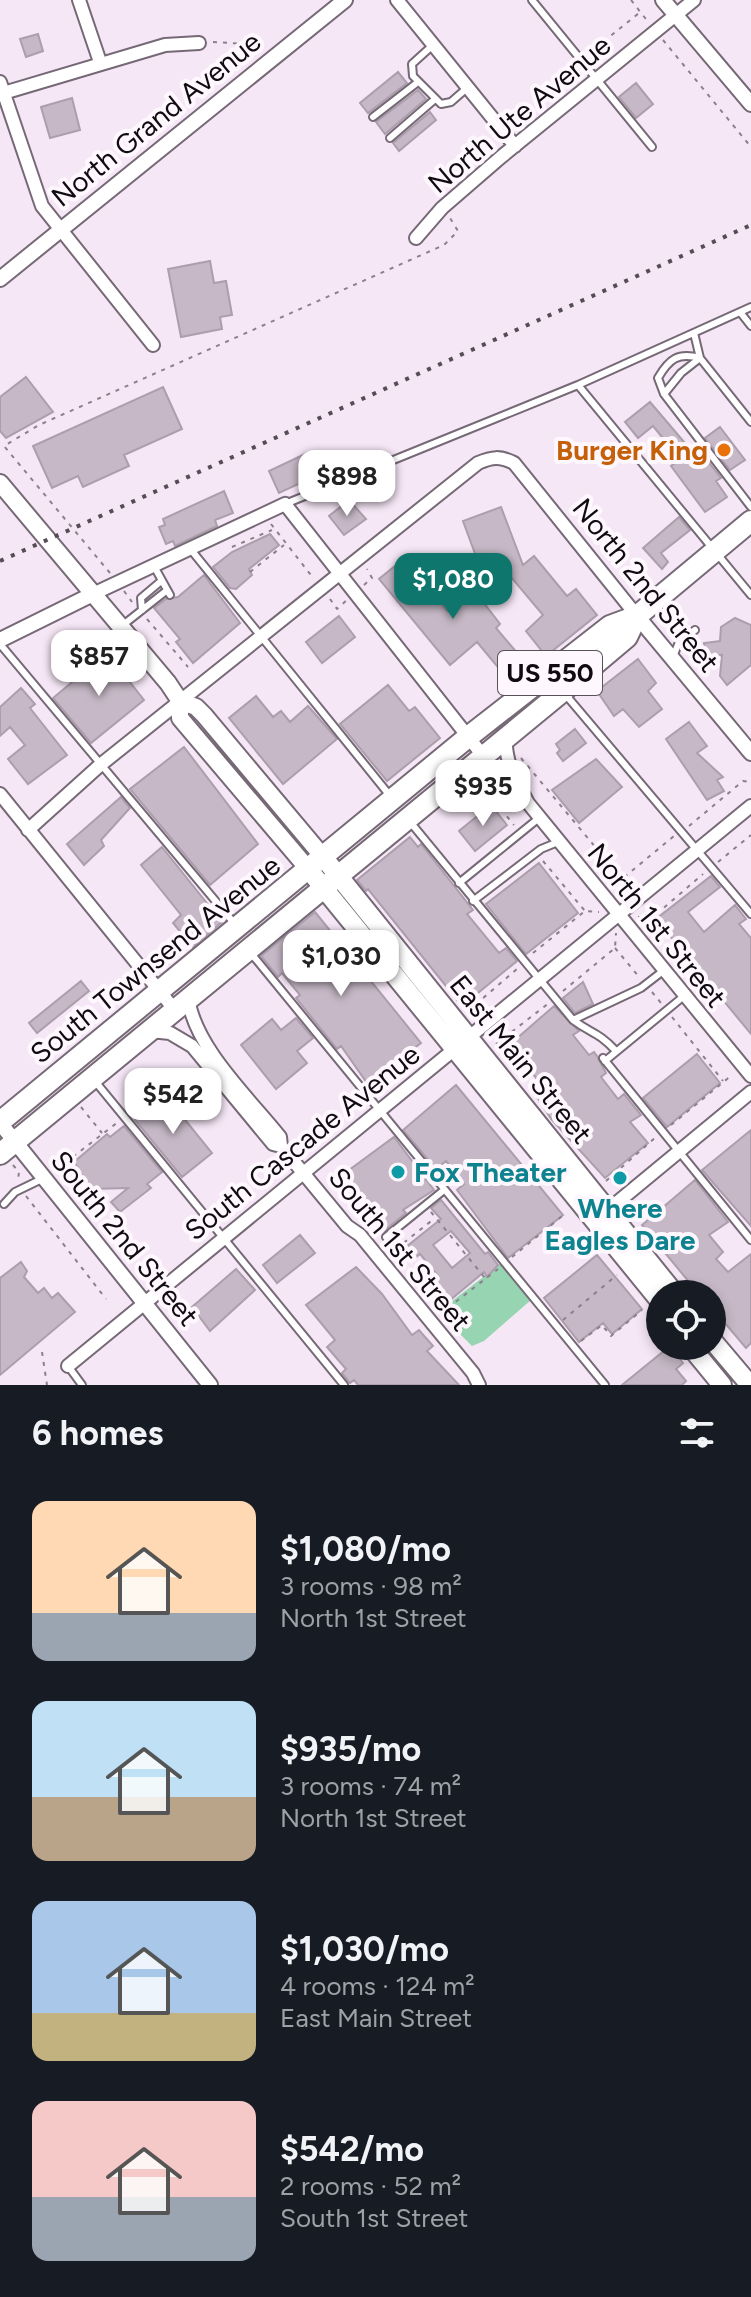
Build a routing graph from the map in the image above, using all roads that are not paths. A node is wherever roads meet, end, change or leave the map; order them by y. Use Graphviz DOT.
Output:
graph roads {
  1 [pos="79,0"];
  2 [pos="345,0"];
  3 [pos="397,0"];
  4 [pos="532,0"];
  5 [pos="663,0"];
  6 [pos="694,0"];
  7 [pos="676,16"];
  8 [pos="199,43"];
  9 [pos="433,45"];
  10 [pos="100,62"];
  11 [pos="597,80"];
  12 [pos="418,82"];
  13 [pos="467,88"];
  14 [pos="1,90"];
  15 [pos="434,100"];
  16 [pos="751,104"];
  17 [pos="373,117"];
  18 [pos="390,138"];
  19 [pos="515,146"];
  20 [pos="652,147"];
  21 [pos="60,229"];
  22 [pos="416,238"];
  23 [pos="0,279"];
  24 [pos="751,307"];
  25 [pos="740,312"];
  26 [pos="751,326"];
  27 [pos="694,333"];
  28 [pos="153,345"];
  29 [pos="700,358"];
  30 [pos="578,385"];
  31 [pos="664,394"];
  32 [pos="751,422"];
  33 [pos="0,483"];
  34 [pos="285,504"];
  35 [pos="751,507"];
  36 [pos="751,521"];
  37 [pos="192,551"];
  38 [pos="715,551"];
  39 [pos="155,568"];
  40 [pos="342,575"];
  41 [pos="160,582"];
  42 [pos="93,594"];
  43 [pos="751,595"];
  44 [pos="141,610"];
  45 [pos="637,616"];
  46 [pos="120,627"];
  47 [pos="695,630"];
  48 [pos="261,639"];
  49 [pos="0,642"];
  50 [pos="672,660"];
  51 [pos="563,691"];
  52 [pos="180,701"];
  53 [pos="468,737"];
  54 [pos="511,744"];
  55 [pos="751,753"];
  56 [pos="484,757"];
  57 [pos="99,766"];
  58 [pos="456,778"];
  59 [pos="0,794"];
  60 [pos="393,800"];
  61 [pos="528,803"];
  62 [pos="751,806"];
  63 [pos="406,817"];
  64 [pos="539,818"];
  65 [pos="28,830"];
  66 [pos="558,842"];
  67 [pos="698,849"];
  68 [pos="316,864"];
  69 [pos="331,882"];
  70 [pos="459,883"];
  71 [pos="473,901"];
  72 [pos="751,914"];
  73 [pos="620,915"];
  74 [pos="236,925"];
  75 [pos="247,949"];
  76 [pos="663,971"];
  77 [pos="538,981"];
  78 [pos="160,990"];
  79 [pos="684,996"];
  80 [pos="181,1003"];
  81 [pos="573,1020"];
  82 [pos="147,1031"];
  83 [pos="462,1043"];
  84 [pos="615,1050"];
  85 [pos="747,1071"];
  86 [pos="92,1077"];
  87 [pos="751,1092"];
  88 [pos="380,1108"];
  89 [pos="0,1123"];
  90 [pos="281,1146"];
  91 [pos="679,1151"];
  92 [pos="8,1153"];
  93 [pos="303,1172"];
  94 [pos="45,1178"];
  95 [pos="444,1190"];
  96 [pos="4,1204"];
  97 [pos="602,1216"];
  98 [pos="225,1237"];
  99 [pos="386,1237"];
  100 [pos="751,1240"];
  101 [pos="646,1280"];
  102 [pos="662,1280"];
  103 [pos="145,1303"];
  104 [pos="726,1357"];
  105 [pos="701,1360"];
  106 [pos="68,1366"];
  107 [pos="476,1379"];
  108 [pos="746,1381"];
  109 [pos="82,1385"];
  110 [pos="210,1385"];
  111 [pos="344,1385"];
  112 [pos="605,1385"];
  113 [pos="722,1385"];
  1 -- 10 [label="street"];
  2 -- 21 [label="street, North Grand Avenue"];
  3 -- 9 [label="street"];
  4 -- 11 [label="lane"];
  5 -- 7 [label="street"];
  6 -- 7 [label="street, North Ute Avenue"];
  7 -- 11 [label="street, North Ute Avenue"];
  7 -- 16 [label="street"];
  8 -- 10 [label="street"];
  9 -- 12 [label="lane"];
  9 -- 13 [label="street"];
  10 -- 14 [label="street"];
  11 -- 19 [label="street, North Ute Avenue"];
  11 -- 20 [label="lane"];
  12 -- 15 [label="lane"];
  12 -- 17 [label="lane"];
  13 -- 15 [label="lane"];
  13 -- 19 [label="street"];
  14 -- 21 [label="street"];
  15 -- 18 [label="lane"];
  19 -- 22 [label="street, North Ute Avenue"];
  21 -- 23 [label="street, North Grand Avenue"];
  21 -- 28 [label="street"];
  24 -- 25 [label="lane"];
  25 -- 26 [label="lane"];
  25 -- 27 [label="lane"];
  27 -- 29 [label="lane"];
  27 -- 30 [label="lane"];
  29 -- 31 [label="lane"];
  29 -- 31 [label="lane"];
  29 -- 32 [label="lane"];
  30 -- 34 [label="lane"];
  30 -- 38 [label="lane"];
  31 -- 35 [label="lane"];
  33 -- 42 [label="main road"];
  34 -- 37 [label="street"];
  34 -- 40 [label="street"];
  36 -- 38 [label="highway, US 550"];
  37 -- 39 [label="street"];
  37 -- 48 [label="lane"];
  38 -- 43 [label="lane"];
  38 -- 45 [label="highway, US 550"];
  39 -- 41 [label="lane"];
  39 -- 42 [label="street"];
  40 -- 45 [label="street, North 2nd Street"];
  40 -- 48 [label="street"];
  40 -- 53 [label="street"];
  41 -- 44 [label="lane"];
  41 -- 44 [label="lane"];
  42 -- 46 [label="main road"];
  42 -- 49 [label="street"];
  44 -- 46 [label="lane"];
  45 -- 50 [label="street, North 2nd Street"];
  45 -- 51 [label="highway, US 550"];
  45 -- 53 [label="highway, US 550"];
  46 -- 52 [label="main road"];
  47 -- 50 [label="lane"];
  48 -- 52 [label="street"];
  48 -- 60 [label="lane"];
  49 -- 57 [label="lane"];
  50 -- 55 [label="street, North 2nd Street"];
  51 -- 54 [label="highway, US 550"];
  51 -- 67 [label="lane"];
  52 -- 57 [label="street"];
  52 -- 68 [label="main road"];
  53 -- 56 [label="street"];
  53 -- 60 [label="highway, US 550"];
  54 -- 56 [label="highway, US 550"];
  54 -- 61 [label="street, North 1st Street"];
  56 -- 58 [label="highway, US 550"];
  57 -- 65 [label="street"];
  57 -- 74 [label="lane"];
  58 -- 61 [label="street, North 1st Street"];
  58 -- 63 [label="highway, US 550"];
  59 -- 65 [label="street, South 1st Street"];
  60 -- 68 [label="highway, US 550"];
  61 -- 64 [label="street, North 1st Street"];
  62 -- 67 [label="street, South Cascade Avenue"];
  63 -- 69 [label="highway, US 550"];
  63 -- 70 [label="lane"];
  64 -- 66 [label="street, North 1st Street"];
  64 -- 70 [label="lane"];
  65 -- 78 [label="street, South 1st Street"];
  66 -- 71 [label="lane"];
  66 -- 73 [label="street, North 1st Street"];
  67 -- 72 [label="lane"];
  67 -- 73 [label="street, South Cascade Avenue"];
  68 -- 69 [label="main road, East Main Street"];
  68 -- 74 [label="highway, South Townsend Avenue / US 550"];
  69 -- 75 [label="highway, South Townsend Avenue / US 550"];
  69 -- 83 [label="main road, East Main Street"];
  70 -- 71 [label="lane"];
  71 -- 77 [label="lane"];
  73 -- 76 [label="street, North 1st Street"];
  73 -- 77 [label="street, South Cascade Avenue"];
  74 -- 78 [label="highway, South Townsend Avenue / US 550"];
  75 -- 80 [label="highway, South Townsend Avenue / US 550"];
  75 -- 88 [label="lane"];
  76 -- 79 [label="street, North 1st Street"];
  76 -- 81 [label="lane"];
  77 -- 81 [label="lane"];
  77 -- 83 [label="street, South Cascade Avenue"];
  78 -- 80 [label="street, South 1st Street"];
  78 -- 89 [label="highway, South Townsend Avenue / US 550"];
  79 -- 84 [label="lane"];
  79 -- 85 [label="street, North 1st Street"];
  80 -- 82 [label="highway, South Townsend Avenue / US 550"];
  80 -- 90 [label="street, South 1st Street"];
  81 -- 84 [label="lane"];
  82 -- 86 [label="highway, South Townsend Avenue / US 550"];
  82 -- 90 [label="street, South 1st Street"];
  83 -- 88 [label="street, South Cascade Avenue"];
  83 -- 97 [label="main road, East Main Street"];
  84 -- 91 [label="lane"];
  86 -- 92 [label="highway, South Townsend Avenue / US 550"];
  86 -- 98 [label="lane"];
  87 -- 91 [label="street"];
  88 -- 93 [label="street, South Cascade Avenue"];
  88 -- 95 [label="lane"];
  89 -- 92 [label="street, South 2nd Street"];
  90 -- 93 [label="street, South 1st Street"];
  91 -- 97 [label="street"];
  91 -- 100 [label="lane"];
  92 -- 94 [label="street, South 2nd Street"];
  93 -- 98 [label="street, South Cascade Avenue"];
  93 -- 107 [label="street, South 1st Street"];
  94 -- 96 [label="lane"];
  94 -- 103 [label="street, South 2nd Street"];
  95 -- 99 [label="lane"];
  95 -- 112 [label="lane"];
  97 -- 101 [label="main road, East Main Street"];
  97 -- 102 [label="main road, East Main Street"];
  98 -- 103 [label="street, South Cascade Avenue"];
  98 -- 111 [label="lane"];
  103 -- 106 [label="street, South Cascade Avenue"];
  103 -- 110 [label="street, South 2nd Street"];
  104 -- 108 [label="main road"];
  105 -- 113 [label="main road"];
  106 -- 109 [label="lane"];
}
